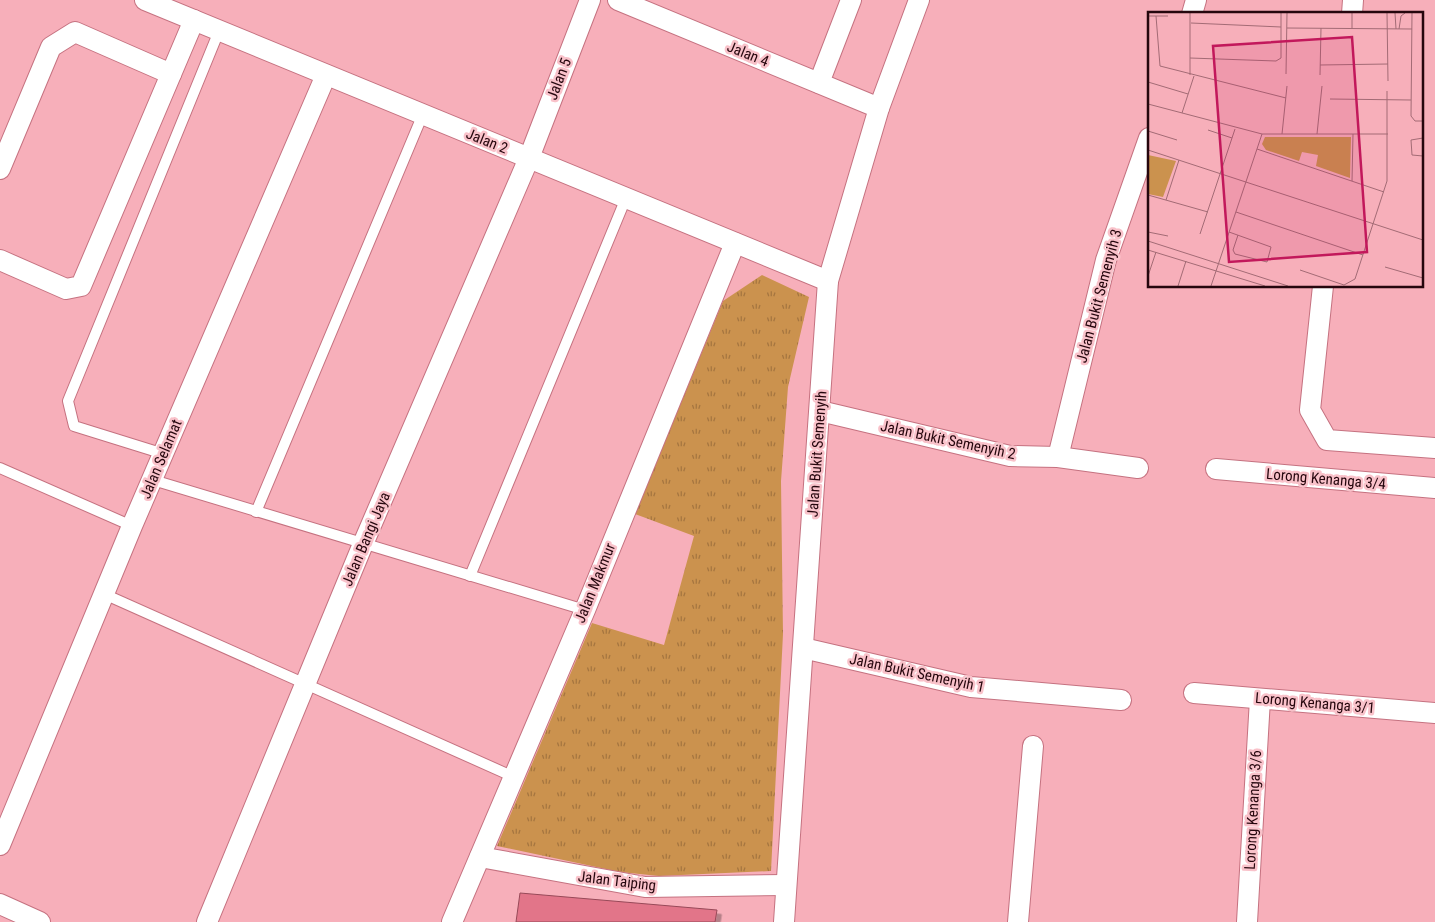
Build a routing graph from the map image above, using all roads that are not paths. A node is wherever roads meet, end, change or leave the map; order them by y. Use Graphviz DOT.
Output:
graph roads {
  1 [pos="146,0"];
  2 [pos="590,0"];
  3 [pos="618,0"];
  4 [pos="851,0"];
  5 [pos="918,0"];
  6 [pos="194,20"];
  7 [pos="219,31"];
  8 [pos="170,74"];
  9 [pos="326,75"];
  10 [pos="819,83"];
  11 [pos="878,108"];
  12 [pos="423,114"];
  13 [pos="1148,141"];
  14 [pos="529,158"];
  15 [pos="0,169"];
  16 [pos="626,198"];
  17 [pos="735,243"];
  18 [pos="0,260"];
  19 [pos="828,281"];
  20 [pos="1323,288"];
  21 [pos="820,411"];
  22 [pos="1435,448"];
  23 [pos="164,454"];
  24 [pos="1058,457"];
  25 [pos="0,468"];
  26 [pos="1138,468"];
  27 [pos="1216,469"];
  28 [pos="153,480"];
  29 [pos="1435,488"];
  30 [pos="256,512"];
  31 [pos="132,526"];
  32 [pos="363,544"];
  33 [pos="470,576"];
  34 [pos="104,594"];
  35 [pos="585,610"];
  36 [pos="803,648"];
  37 [pos="305,684"];
  38 [pos="1194,693"];
  39 [pos="1260,699"];
  40 [pos="1120,700"];
  41 [pos="1435,713"];
  42 [pos="1033,746"];
  43 [pos="514,777"];
  44 [pos="0,846"];
  45 [pos="480,857"];
  46 [pos="786,885"];
  47 [pos="0,904"];
  48 [pos="40,922"];
  49 [pos="207,922"];
  50 [pos="452,922"];
  51 [pos="784,922"];
  52 [pos="1018,922"];
  53 [pos="1247,922"];
  1 -- 6 [label="street, Jalan 2"];
  2 -- 14 [label="street, Jalan 5"];
  3 -- 10 [label="street, Jalan 4"];
  4 -- 10 [label="street"];
  5 -- 11 [label="street, Jalan Bukit Semenyih"];
  6 -- 7 [label="street, Jalan 2"];
  6 -- 8 [label="street"];
  7 -- 9 [label="street, Jalan 2"];
  7 -- 23 [label="lane"];
  8 -- 15 [label="street"];
  8 -- 18 [label="street"];
  9 -- 12 [label="street, Jalan 2"];
  9 -- 23 [label="street, Jalan Selamat"];
  10 -- 11 [label="street, Jalan 4"];
  11 -- 19 [label="street, Jalan Bukit Semenyih"];
  12 -- 14 [label="street, Jalan 2"];
  12 -- 30 [label="lane"];
  13 -- 24 [label="street, Jalan Bukit Semenyih 3"];
  14 -- 16 [label="street, Jalan 2"];
  14 -- 32 [label="street, Jalan Bangi Jaya"];
  16 -- 17 [label="street, Jalan 2"];
  16 -- 33 [label="lane"];
  17 -- 19 [label="street, Jalan 2"];
  17 -- 35 [label="street, Jalan Makmur"];
  19 -- 21 [label="street, Jalan Bukit Semenyih"];
  20 -- 22 [label="street"];
  21 -- 24 [label="street, Jalan Bukit Semenyih 2"];
  21 -- 36 [label="street, Jalan Bukit Semenyih"];
  23 -- 28 [label="street, Jalan Selamat"];
  24 -- 26 [label="street, Jalan Bukit Semenyih 2"];
  25 -- 31 [label="lane"];
  27 -- 29 [label="street, Lorong Kenanga 3/4"];
  28 -- 30 [label="lane"];
  28 -- 31 [label="street, Jalan Selamat"];
  30 -- 32 [label="lane"];
  31 -- 34 [label="street, Jalan Selamat"];
  32 -- 33 [label="lane"];
  32 -- 37 [label="street, Jalan Bangi Jaya"];
  33 -- 35 [label="lane"];
  34 -- 37 [label="lane"];
  34 -- 44 [label="street, Jalan Selamat"];
  35 -- 43 [label="street, Jalan Makmur"];
  36 -- 40 [label="street, Jalan Bukit Semenyih 1"];
  36 -- 46 [label="street, Jalan Bukit Semenyih"];
  37 -- 43 [label="lane"];
  37 -- 49 [label="street, Jalan Bangi Jaya"];
  38 -- 39 [label="street, Lorong Kenanga 3/1"];
  39 -- 41 [label="street, Lorong Kenanga 3/1"];
  39 -- 53 [label="street, Lorong Kenanga 3/6"];
  42 -- 52 [label="street"];
  43 -- 45 [label="street, Jalan Makmur"];
  45 -- 46 [label="street, Jalan Taiping"];
  45 -- 50 [label="street, Jalan Makmur"];
  46 -- 51 [label="street, Jalan Bukit Semenyih"];
  47 -- 48 [label="street"];
}
